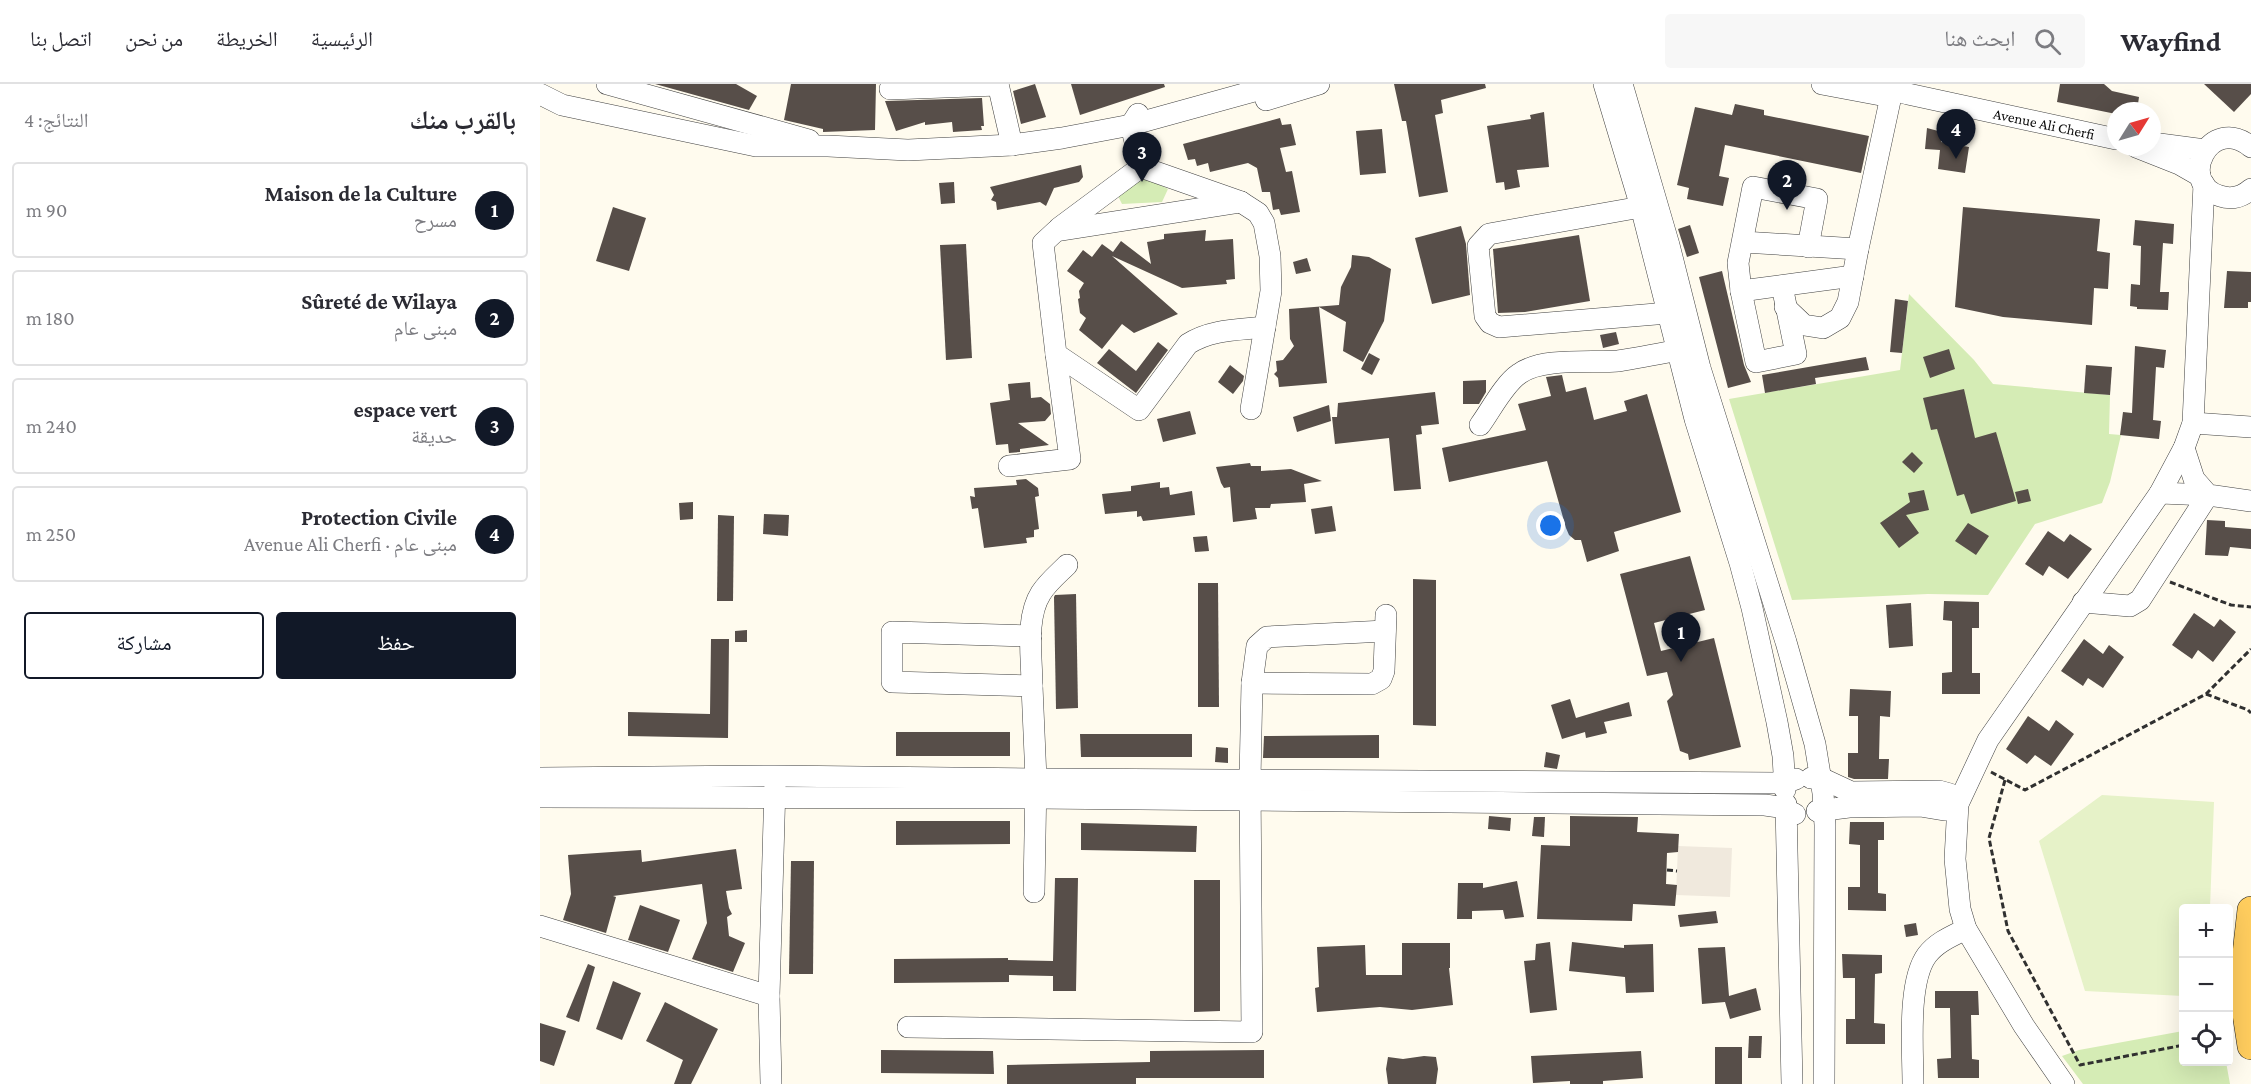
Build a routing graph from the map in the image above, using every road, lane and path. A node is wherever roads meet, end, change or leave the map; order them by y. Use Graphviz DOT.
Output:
graph roads {
  1 [pos="1229,84"];
  2 [pos="1280,84"];
  3 [pos="1319,84"];
  4 [pos="1604,84"];
  5 [pos="1622,84"];
  6 [pos="1822,84"];
  7 [pos="1871,84"];
  8 [pos="616,85"];
  9 [pos="998,85"];
  10 [pos="891,89"];
  11 [pos="1895,90"];
  12 [pos="540,94"];
  13 [pos="1131,125"];
  14 [pos="2107,137"];
  15 [pos="2246,138"];
  16 [pos="2161,144"];
  17 [pos="1012,145"];
  18 [pos="828,146"];
  19 [pos="2205,150"];
  20 [pos="2159,156"];
  21 [pos="1141,167"];
  22 [pos="2207,185"];
  23 [pos="2251,190"];
  24 [pos="1241,202"];
  25 [pos="1641,207"];
  26 [pos="1053,233"];
  27 [pos="1743,242"];
  28 [pos="1808,247"];
  29 [pos="1858,249"];
  30 [pos="1853,276"];
  31 [pos="1782,286"];
  32 [pos="1741,291"];
  33 [pos="1785,307"];
  34 [pos="1668,313"];
  35 [pos="1265,327"];
  36 [pos="1677,350"];
  37 [pos="1056,354"];
  38 [pos="1251,409"];
  39 [pos="2193,423"];
  40 [pos="1480,425"];
  41 [pos="2251,427"];
  42 [pos="2184,448"];
  43 [pos="1009,466"];
  44 [pos="2160,493"];
  45 [pos="2208,495"];
  46 [pos="2251,501"];
  47 [pos="1067,565"];
  48 [pos="2156,576"];
  49 [pos="2083,602"];
  50 [pos="2251,607"];
  51 [pos="1031,636"];
  52 [pos="2251,649"];
  53 [pos="1252,683"];
  54 [pos="1032,686"];
  55 [pos="2206,694"];
  56 [pos="2251,713"];
  57 [pos="1975,764"];
  58 [pos="540,778"];
  59 [pos="2006,780"];
  60 [pos="775,786"];
  61 [pos="1036,789"];
  62 [pos="1251,790"];
  63 [pos="1803,795"];
  64 [pos="540,797"];
  65 [pos="1938,800"];
  66 [pos="1958,804"];
  67 [pos="1955,836"];
  68 [pos="1667,870"];
  69 [pos="1677,871"];
  70 [pos="1034,892"];
  71 [pos="2251,910"];
  72 [pos="540,926"];
  73 [pos="1966,929"];
  74 [pos="769,996"];
  75 [pos="908,1027"];
  76 [pos="2179,1046"];
  77 [pos="2251,1046"];
  78 [pos="771,1084"];
  79 [pos="1792,1084"];
  80 [pos="1824,1084"];
  81 [pos="1913,1084"];
  82 [pos="2064,1084"];
  1 -- 13 [label="street"];
  2 -- 13 [label="street"];
  3 -- 13 [label="street"];
  4 -- 25 [label="street"];
  5 -- 63 [label="street"];
  6 -- 11 [label="street"];
  7 -- 11 [label="street, Avenue Ali Cherfi"];
  8 -- 18 [label="street"];
  9 -- 10 [label="street"];
  9 -- 17 [label="street"];
  11 -- 14 [label="street, Avenue Ali Cherfi"];
  11 -- 29 [label="street"];
  12 -- 18 [label="street"];
  13 -- 17 [label="street"];
  13 -- 21 [label="street"];
  15 -- 19 [label="street"];
  16 -- 19 [label="street"];
  17 -- 18 [label="street"];
  19 -- 22 [label="street"];
  20 -- 22 [label="street"];
  21 -- 24 [label="street"];
  21 -- 26 [label="street"];
  22 -- 23 [label="street"];
  22 -- 39 [label="street"];
  24 -- 26 [label="street"];
  24 -- 35 [label="street"];
  25 -- 34 [label="street"];
  25 -- 34 [label="street"];
  26 -- 37 [label="street"];
  27 -- 28 [label="street"];
  27 -- 28 [label="street"];
  27 -- 32 [label="street"];
  28 -- 29 [label="street"];
  29 -- 30 [label="street"];
  30 -- 31 [label="street"];
  30 -- 33 [label="street"];
  31 -- 32 [label="street"];
  31 -- 33 [label="street"];
  32 -- 33 [label="street"];
  34 -- 36 [label="street"];
  35 -- 37 [label="street"];
  35 -- 38 [label="street"];
  36 -- 40 [label="street"];
  36 -- 63 [label="street"];
  37 -- 43 [label="street"];
  39 -- 41 [label="street"];
  39 -- 42 [label="street"];
  42 -- 44 [label="street"];
  42 -- 45 [label="street"];
  44 -- 45 [label="street"];
  44 -- 49 [label="street"];
  45 -- 46 [label="street"];
  45 -- 48 [label="street"];
  47 -- 51 [label="street"];
  48 -- 49 [label="street"];
  48 -- 50 [label="path"];
  49 -- 57 [label="street"];
  51 -- 54 [label="street"];
  51 -- 54 [label="street"];
  52 -- 55 [label="path"];
  53 -- 53 [label="street"];
  53 -- 62 [label="street"];
  54 -- 61 [label="street"];
  55 -- 56 [label="path"];
  55 -- 59 [label="path"];
  57 -- 59 [label="path"];
  57 -- 65 [label="street"];
  57 -- 66 [label="street"];
  58 -- 60 [label="street"];
  59 -- 76 [label="path"];
  60 -- 61 [label="street"];
  60 -- 64 [label="street"];
  60 -- 74 [label="street"];
  61 -- 62 [label="street"];
  61 -- 70 [label="street"];
  62 -- 63 [label="street"];
  62 -- 75 [label="street"];
  63 -- 65 [label="street"];
  63 -- 65 [label="street"];
  63 -- 79 [label="street"];
  63 -- 80 [label="street"];
  65 -- 66 [label="street"];
  65 -- 67 [label="street"];
  66 -- 67 [label="street"];
  67 -- 73 [label="street"];
  68 -- 69 [label="path"];
  71 -- 77 [label="main road"];
  72 -- 74 [label="street"];
  73 -- 81 [label="street"];
  73 -- 82 [label="street"];
  74 -- 78 [label="street"];
}
